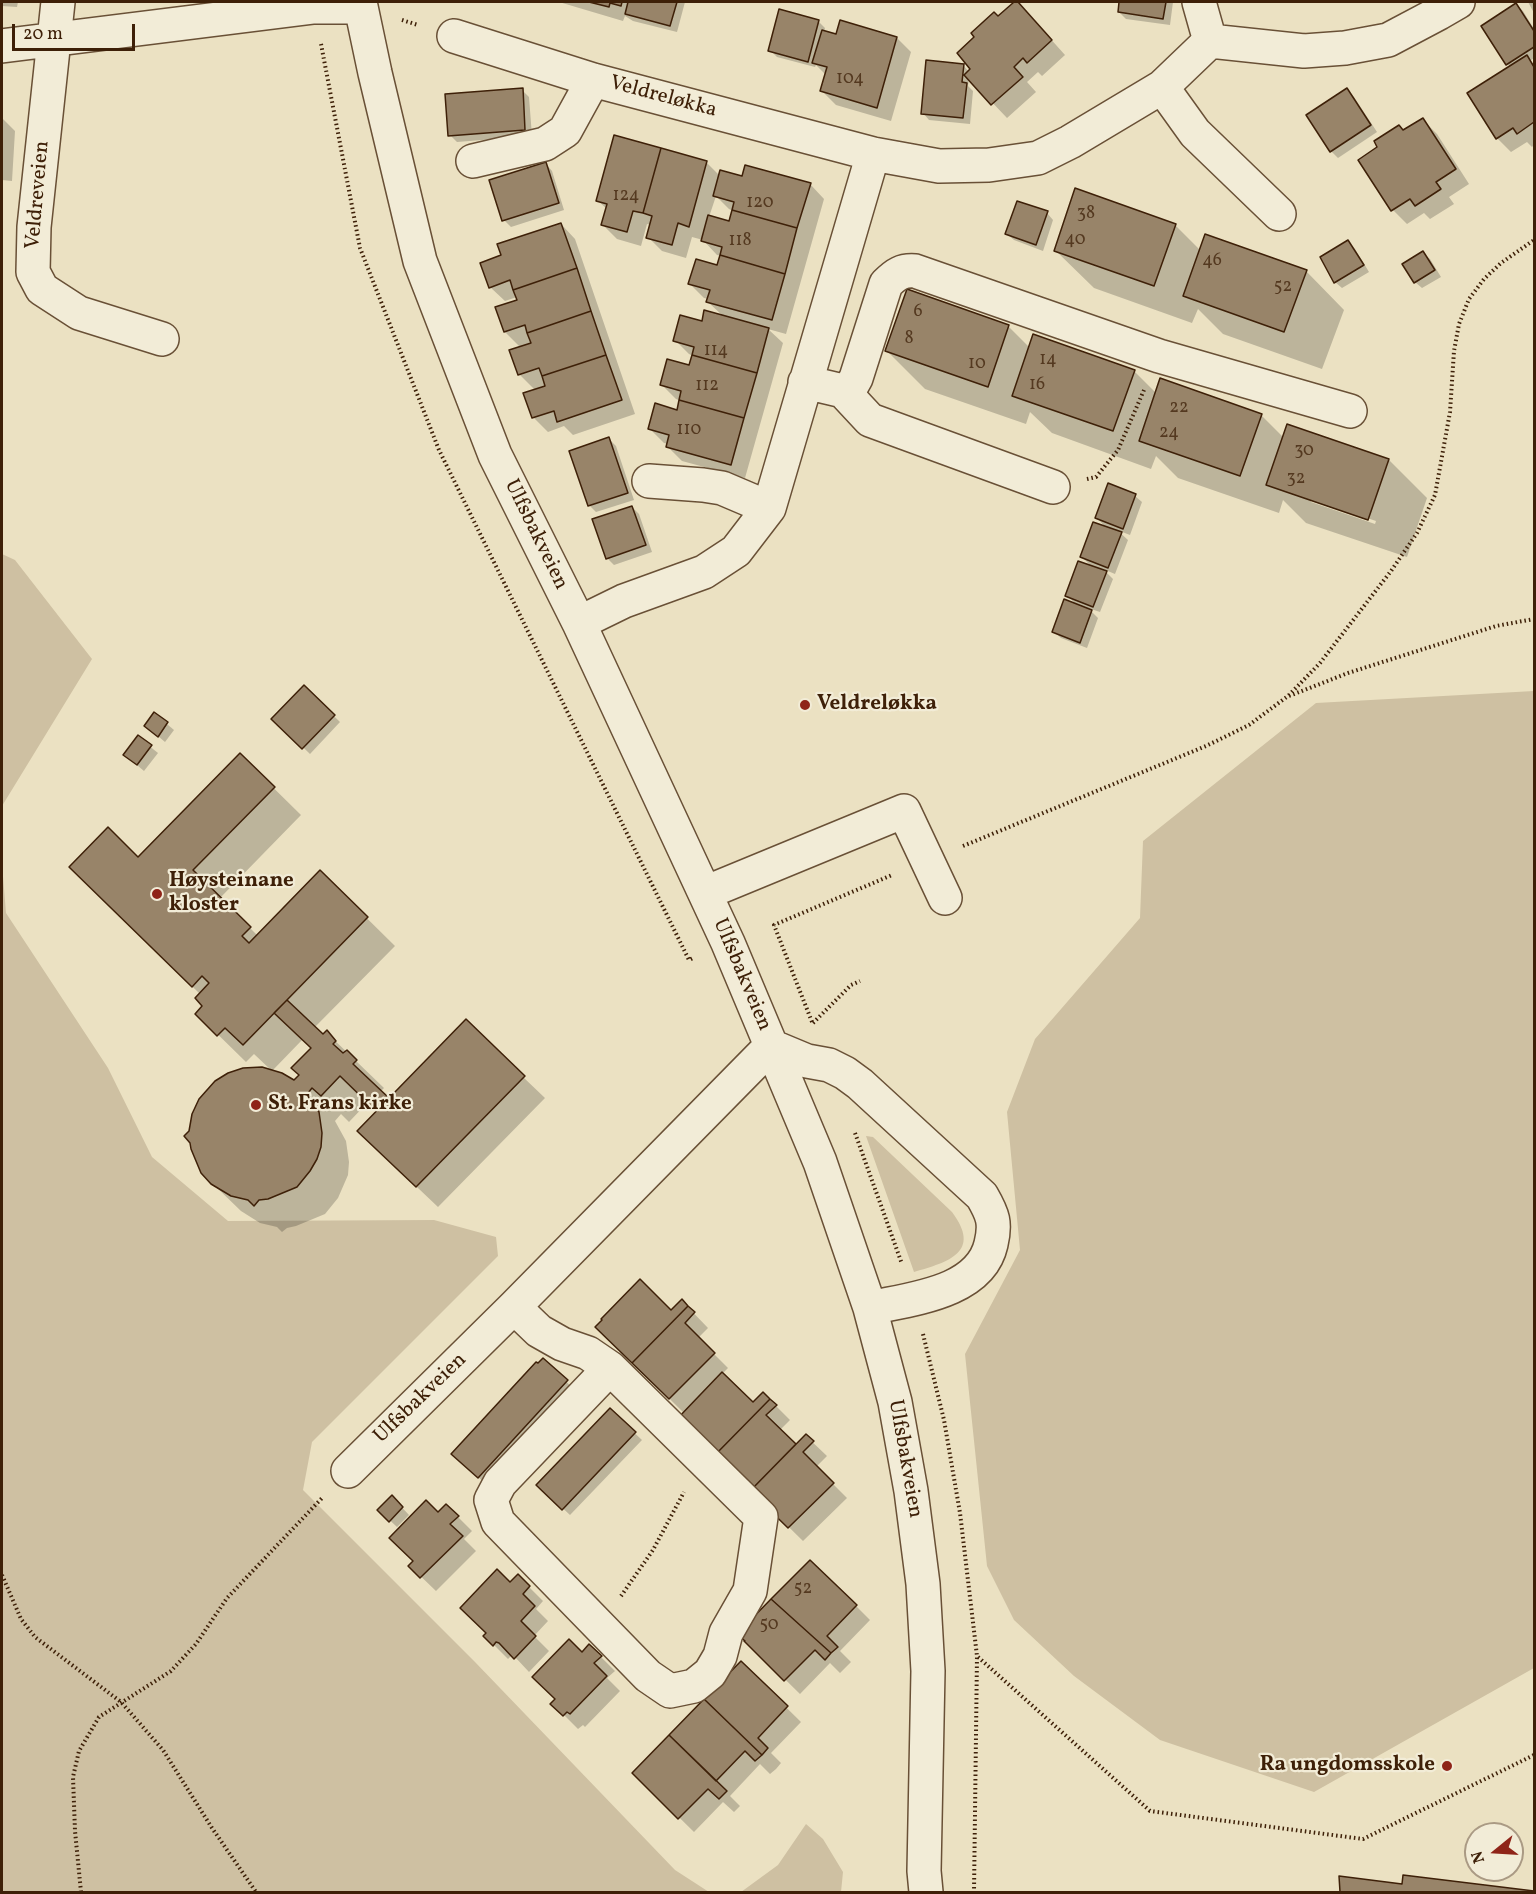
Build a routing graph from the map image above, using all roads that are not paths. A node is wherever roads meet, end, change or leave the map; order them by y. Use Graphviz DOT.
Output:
graph roads {
  1 [pos="58,2"];
  2 [pos="1199,2"];
  3 [pos="361,4"];
  4 [pos="1444,6"];
  5 [pos="454,36"];
  6 [pos="55,40"];
  7 [pos="1210,41"];
  8 [pos="2,46"];
  9 [pos="593,80"];
  10 [pos="1162,87"];
  11 [pos="873,154"];
  12 [pos="473,160"];
  13 [pos="1279,214"];
  14 [pos="162,339"];
  15 [pos="805,382"];
  16 [pos="843,392"];
  17 [pos="1350,411"];
  18 [pos="649,481"];
  19 [pos="1053,487"];
  20 [pos="769,508"];
  21 [pos="579,623"];
  22 [pos="705,893"];
  23 [pos="945,898"];
  24 [pos="771,1046"];
  25 [pos="514,1307"];
  26 [pos="870,1308"];
  27 [pos="610,1368"];
  28 [pos="348,1471"];
  29 [pos="926,1893"];
  1 -- 6 [label="street, Veldreveien"];
  2 -- 7 [label="street"];
  3 -- 6 [label="street"];
  3 -- 21 [label="street, Ulfsbakveien"];
  4 -- 7 [label="street"];
  5 -- 9 [label="street, Veldreløkka"];
  6 -- 8 [label="street"];
  6 -- 14 [label="street, Veldreveien"];
  7 -- 10 [label="street, Veldreløkka"];
  9 -- 11 [label="street, Veldreløkka"];
  9 -- 12 [label="street"];
  10 -- 11 [label="street, Veldreløkka"];
  10 -- 13 [label="street"];
  11 -- 15 [label="street"];
  15 -- 16 [label="street"];
  15 -- 20 [label="street"];
  16 -- 17 [label="street"];
  16 -- 19 [label="street"];
  18 -- 20 [label="street"];
  20 -- 21 [label="street"];
  21 -- 22 [label="street, Ulfsbakveien"];
  22 -- 23 [label="street"];
  22 -- 24 [label="street, Ulfsbakveien"];
  24 -- 25 [label="street, Ulfsbakveien"];
  24 -- 26 [label="street, Ulfsbakveien"];
  24 -- 26 [label="street"];
  25 -- 27 [label="street"];
  25 -- 28 [label="street, Ulfsbakveien"];
  26 -- 29 [label="street, Ulfsbakveien"];
  27 -- 27 [label="street"];
}
